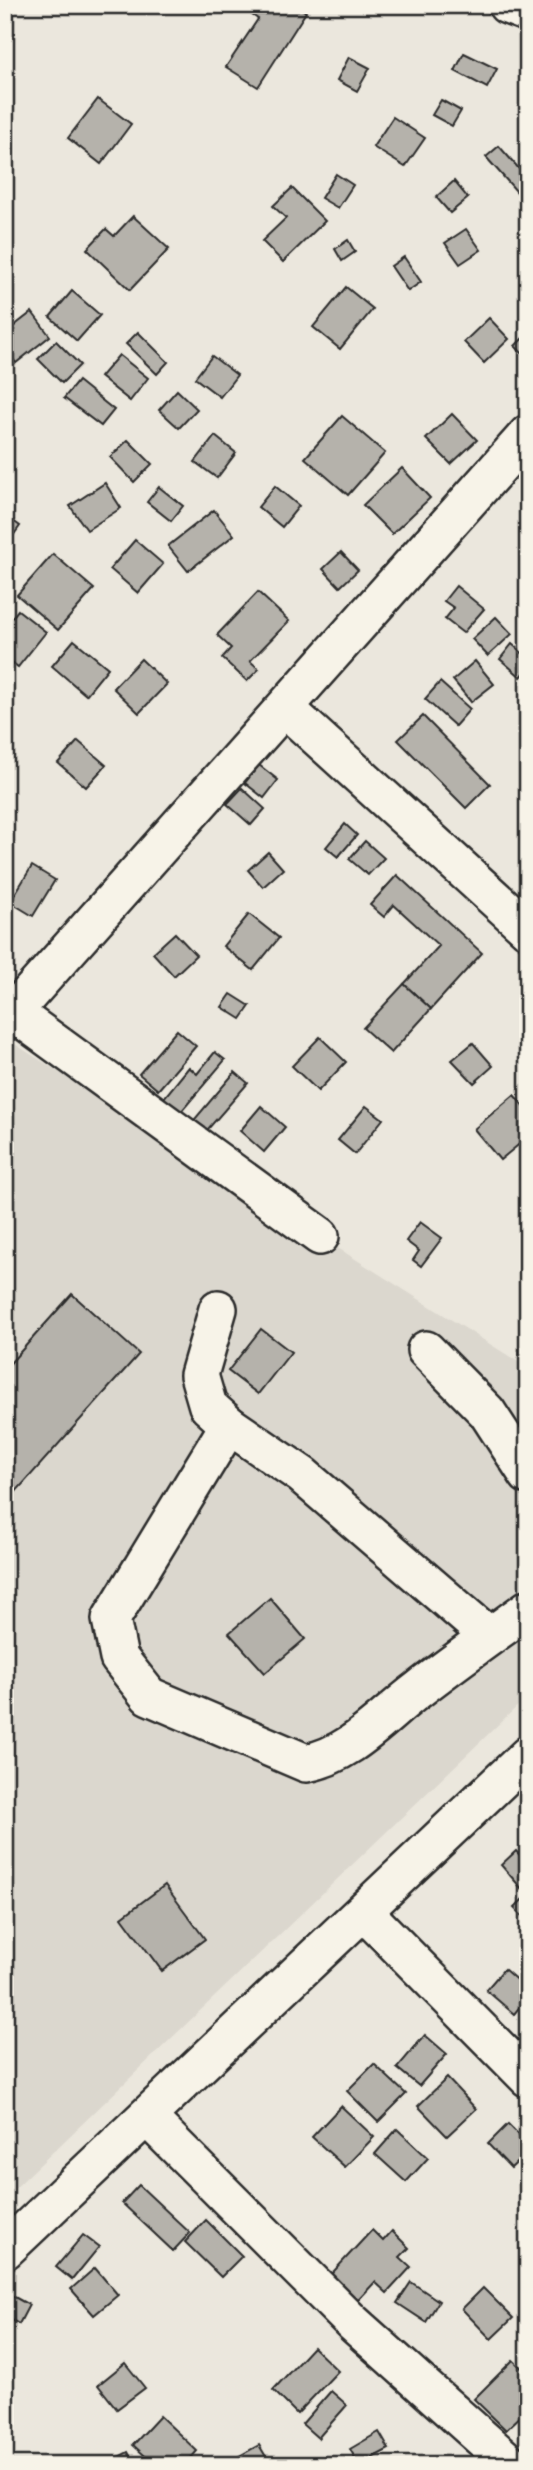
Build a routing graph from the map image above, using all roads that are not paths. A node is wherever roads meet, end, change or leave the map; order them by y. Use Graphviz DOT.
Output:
graph roads {
  1 [pos="507,5"];
  2 [pos="528,13"];
  3 [pos="528,434"];
  4 [pos="285,708"];
  5 [pos="528,929"];
  6 [pos="9,1017"];
  7 [pos="320,1236"];
  8 [pos="218,1308"];
  9 [pos="426,1350"];
  10 [pos="229,1425"];
  11 [pos="528,1475"];
  12 [pos="528,1609"];
  13 [pos="489,1636"];
  14 [pos="528,1755"];
  15 [pos="364,1912"];
  16 [pos="528,2078"];
  17 [pos="147,2117"];
  18 [pos="5,2250"];
  19 [pos="512,2465"];
  1 -- 2 [label="street"];
  3 -- 4 [label="street"];
  4 -- 5 [label="street"];
  4 -- 6 [label="street"];
  6 -- 7 [label="street"];
  8 -- 10 [label="street"];
  9 -- 11 [label="street"];
  10 -- 13 [label="street"];
  10 -- 13 [label="street"];
  12 -- 13 [label="street"];
  14 -- 15 [label="street"];
  15 -- 16 [label="street"];
  15 -- 17 [label="street"];
  17 -- 18 [label="street"];
  17 -- 19 [label="street"];
}
